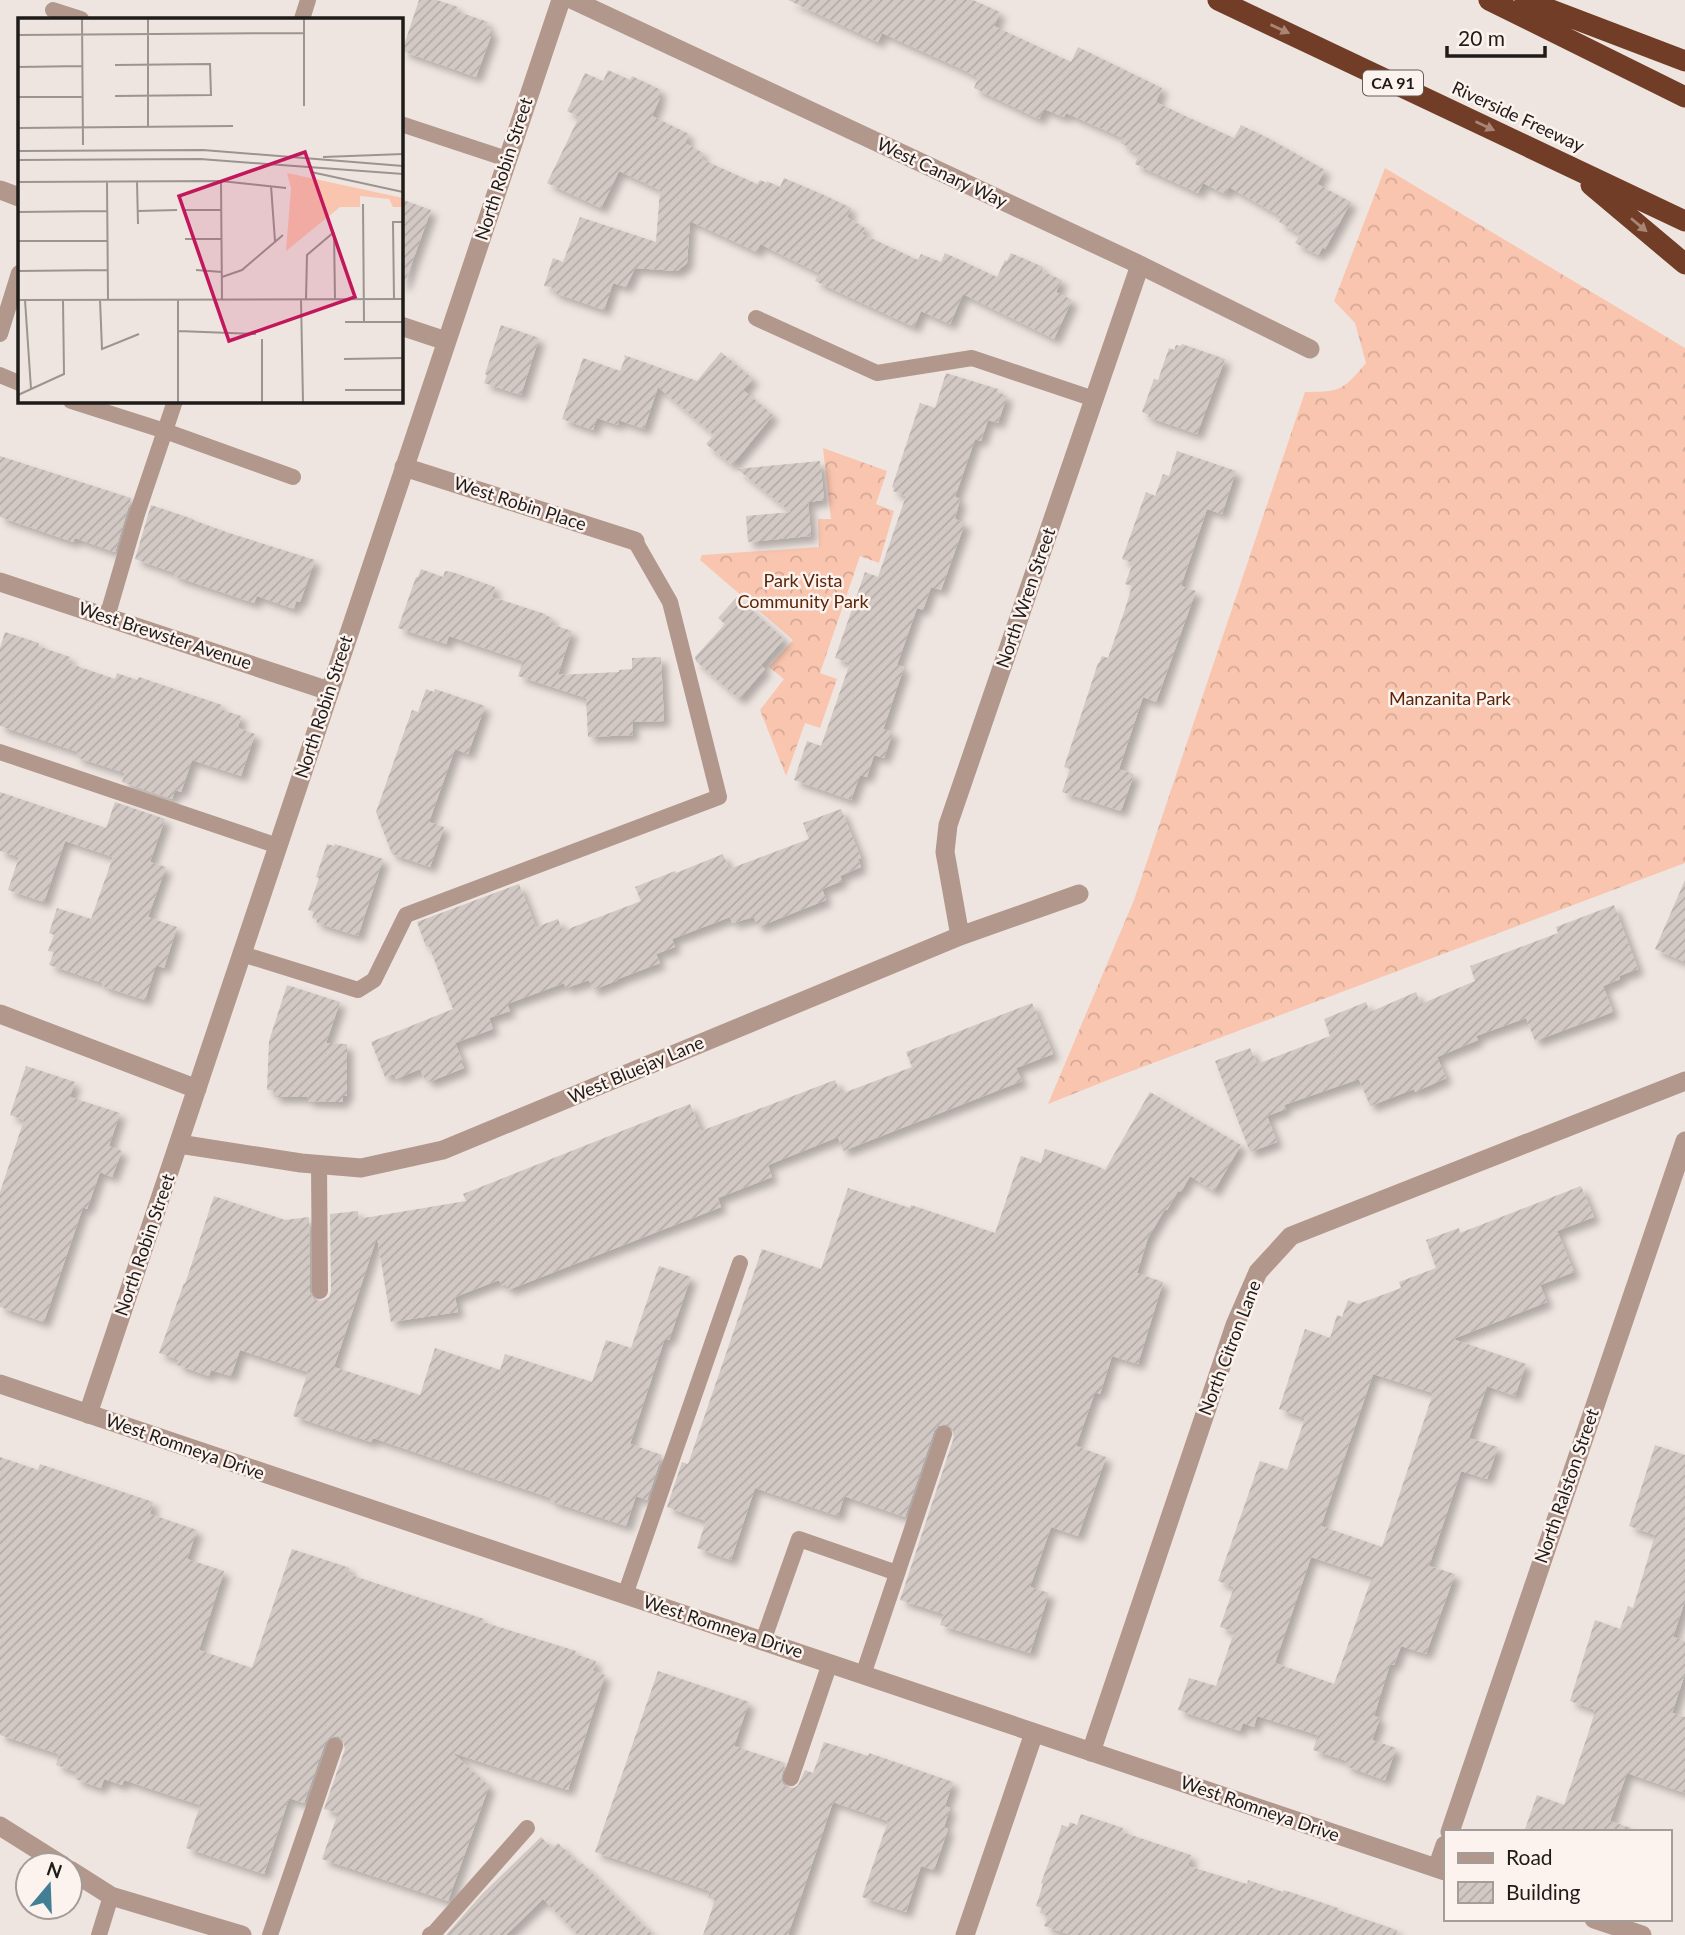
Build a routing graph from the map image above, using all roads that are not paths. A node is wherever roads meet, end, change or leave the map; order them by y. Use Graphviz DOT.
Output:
graph roads {
  1 [pos="308,0"];
  2 [pos="561,0"];
  3 [pos="573,0"];
  4 [pos="1218,0"];
  5 [pos="1489,0"];
  6 [pos="1525,0"];
  7 [pos="53,10"];
  8 [pos="78,18"];
  9 [pos="302,18"];
  10 [pos="1685,61"];
  11 [pos="1685,97"];
  12 [pos="402,124"];
  13 [pos="507,159"];
  14 [pos="1568,166"];
  15 [pos="0,190"];
  16 [pos="18,197"];
  17 [pos="1685,221"];
  18 [pos="1685,264"];
  19 [pos="1140,265"];
  20 [pos="18,276"];
  21 [pos="756,318"];
  22 [pos="402,326"];
  23 [pos="0,334"];
  24 [pos="446,341"];
  25 [pos="1310,349"];
  26 [pos="0,375"];
  27 [pos="18,383"];
  28 [pos="1094,399"];
  29 [pos="74,402"];
  30 [pos="175,402"];
  31 [pos="164,431"];
  32 [pos="404,467"];
  33 [pos="293,477"];
  34 [pos="635,541"];
  35 [pos="0,582"];
  36 [pos="107,617"];
  37 [pos="329,691"];
  38 [pos="0,752"];
  39 [pos="278,846"];
  40 [pos="1079,894"];
  41 [pos="960,936"];
  42 [pos="242,954"];
  43 [pos="0,1014"];
  44 [pos="1685,1081"];
  45 [pos="197,1089"];
  46 [pos="1685,1141"];
  47 [pos="179,1144"];
  48 [pos="319,1165"];
  49 [pos="740,1263"];
  50 [pos="320,1291"];
  51 [pos="0,1384"];
  52 [pos="88,1414"];
  53 [pos="944,1434"];
  54 [pos="897,1573"];
  55 [pos="625,1595"];
  56 [pos="763,1641"];
  57 [pos="830,1663"];
  58 [pos="863,1675"];
  59 [pos="1034,1733"];
  60 [pos="335,1746"];
  61 [pos="1091,1752"];
  62 [pos="790,1779"];
  63 [pos="0,1826"];
  64 [pos="527,1828"];
  65 [pos="1451,1830"];
  66 [pos="40,1851"];
  67 [pos="1444,1851"];
  68 [pos="1441,1869"];
  69 [pos="84,1879"];
  70 [pos="111,1896"];
  71 [pos="1600,1921"];
  72 [pos="99,1935"];
  73 [pos="242,1935"];
  74 [pos="270,1935"];
  75 [pos="430,1935"];
  76 [pos="965,1935"];
  77 [pos="1642,1935"];
  1 -- 9 [label="lane"];
  2 -- 13 [label="street, North Robin Street"];
  3 -- 19 [label="street, West Canary Way"];
  4 -- 14 [label="highway, Riverside Freeway / CA 91, one-way"];
  5 -- 11 [label="highway"];
  6 -- 10 [label="highway"];
  7 -- 8 [label="lane"];
  12 -- 13 [label="lane"];
  13 -- 24 [label="street, North Robin Street"];
  14 -- 17 [label="highway, Riverside Freeway / CA 91"];
  14 -- 18 [label="highway, one-way"];
  15 -- 16 [label="street"];
  19 -- 25 [label="street, West Canary Way"];
  19 -- 28 [label="street, North Wren Street"];
  20 -- 23 [label="lane"];
  21 -- 28 [label="lane"];
  22 -- 24 [label="street"];
  24 -- 32 [label="street, North Robin Street"];
  26 -- 27 [label="lane"];
  28 -- 41 [label="street, North Wren Street"];
  29 -- 31 [label="lane"];
  30 -- 31 [label="lane"];
  31 -- 33 [label="lane"];
  31 -- 36 [label="lane"];
  32 -- 34 [label="street, West Robin Place"];
  32 -- 37 [label="street, North Robin Street"];
  34 -- 42 [label="lane"];
  35 -- 36 [label="street, West Brewster Avenue"];
  36 -- 37 [label="street, West Brewster Avenue"];
  37 -- 39 [label="street, North Robin Street"];
  38 -- 39 [label="lane"];
  39 -- 42 [label="street, North Robin Street"];
  40 -- 41 [label="street, West Bluejay Lane"];
  41 -- 48 [label="street, West Bluejay Lane"];
  42 -- 45 [label="street, North Robin Street"];
  43 -- 45 [label="street"];
  44 -- 61 [label="street, North Citron Lane"];
  45 -- 47 [label="street, North Robin Street"];
  46 -- 65 [label="street, North Ralston Street"];
  47 -- 48 [label="street, West Bluejay Lane"];
  47 -- 52 [label="street, North Robin Street"];
  48 -- 50 [label="lane"];
  49 -- 55 [label="lane"];
  51 -- 52 [label="street, West Romneya Drive"];
  52 -- 55 [label="street, West Romneya Drive"];
  53 -- 54 [label="lane"];
  54 -- 56 [label="lane"];
  54 -- 58 [label="lane"];
  55 -- 56 [label="street, West Romneya Drive"];
  56 -- 57 [label="street, West Romneya Drive"];
  57 -- 58 [label="street, West Romneya Drive"];
  57 -- 62 [label="lane"];
  58 -- 59 [label="street, West Romneya Drive"];
  59 -- 61 [label="street, West Romneya Drive"];
  59 -- 76 [label="street"];
  60 -- 74 [label="lane"];
  61 -- 68 [label="street, West Romneya Drive"];
  63 -- 66 [label="street"];
  64 -- 75 [label="lane"];
  67 -- 68 [label="street"];
  69 -- 70 [label="street"];
  70 -- 72 [label="lane"];
  70 -- 73 [label="street"];
  71 -- 77 [label="street"];
}
